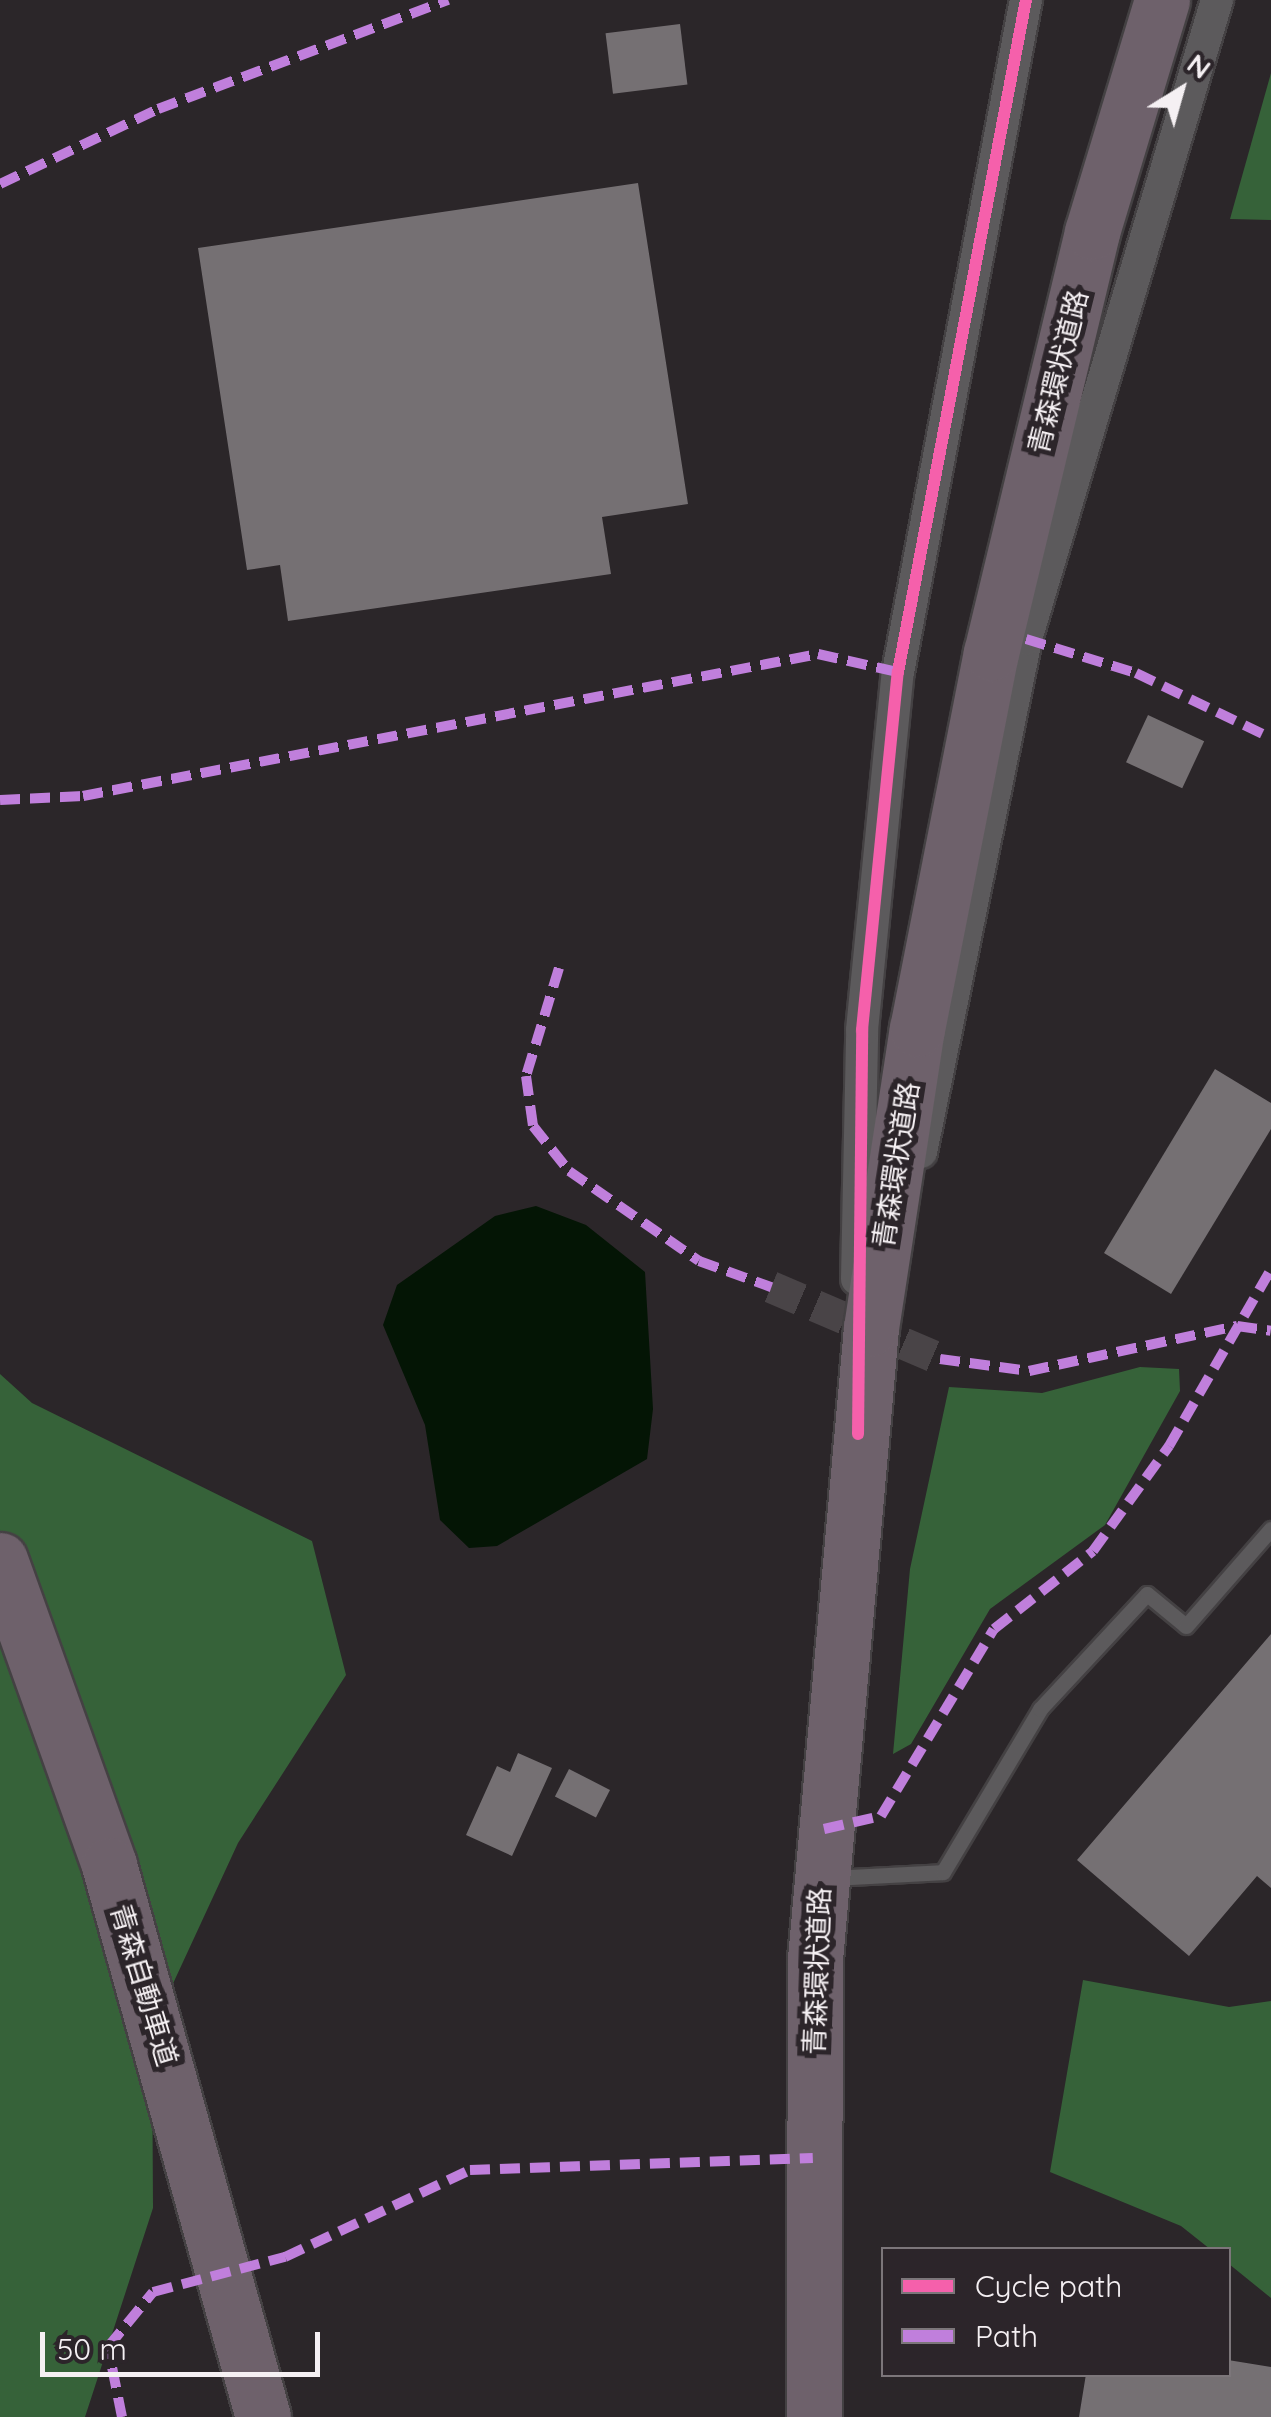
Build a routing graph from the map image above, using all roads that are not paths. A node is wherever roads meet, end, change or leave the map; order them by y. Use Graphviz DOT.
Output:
graph roads {
  1 [pos="1026,0"];
  2 [pos="1162,0"];
  3 [pos="1217,0"];
  4 [pos="871,1328"];
  5 [pos="858,1434"];
  6 [pos="1271,1529"];
  7 [pos="0,1560"];
  8 [pos="820,1878"];
  9 [pos="263,2417"];
  10 [pos="814,2417"];
  1 -- 5 [label="street"];
  2 -- 4 [label="highway, 青森環状道路"];
  3 -- 4 [label="street"];
  4 -- 5 [label="highway, 青森環状道路"];
  5 -- 8 [label="highway, 青森環状道路"];
  6 -- 8 [label="lane"];
  7 -- 9 [label="highway, 青森自動車道"];
  8 -- 10 [label="highway, 青森環状道路"];
}
